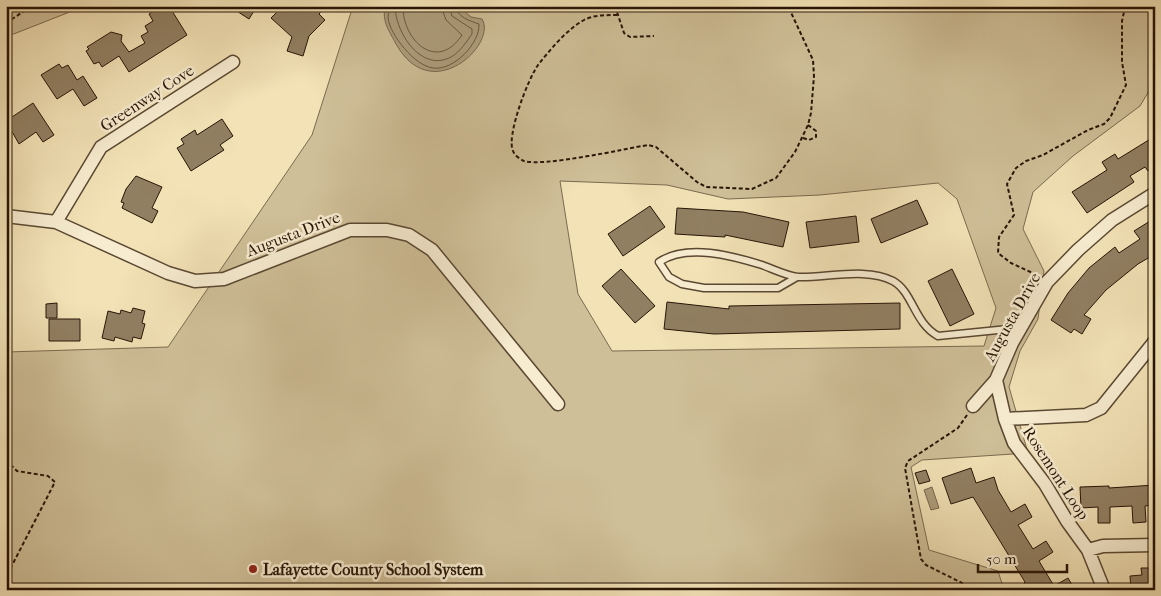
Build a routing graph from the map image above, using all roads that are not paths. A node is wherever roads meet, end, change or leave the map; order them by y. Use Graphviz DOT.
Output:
graph roads {
  1 [pos="233,62"];
  2 [pos="1155,193"];
  3 [pos="6,216"];
  4 [pos="56,222"];
  5 [pos="797,277"];
  6 [pos="1021,328"];
  7 [pos="1155,342"];
  8 [pos="996,380"];
  9 [pos="558,404"];
  10 [pos="973,406"];
  11 [pos="1004,419"];
  12 [pos="1155,544"];
  13 [pos="1088,550"];
  14 [pos="1104,590"];
  1 -- 4 [label="street, Greenway Cove"];
  2 -- 6 [label="street, Augusta Drive"];
  3 -- 4 [label="street, Augusta Drive"];
  4 -- 9 [label="street, Augusta Drive"];
  5 -- 5 [label="lane"];
  5 -- 6 [label="lane"];
  6 -- 8 [label="street, Augusta Drive"];
  7 -- 11 [label="street"];
  8 -- 10 [label="street, Augusta Drive"];
  8 -- 11 [label="street, Rosemont Loop"];
  11 -- 13 [label="street, Rosemont Loop"];
  12 -- 13 [label="street"];
  13 -- 14 [label="street, Rosemont Loop"];
}
